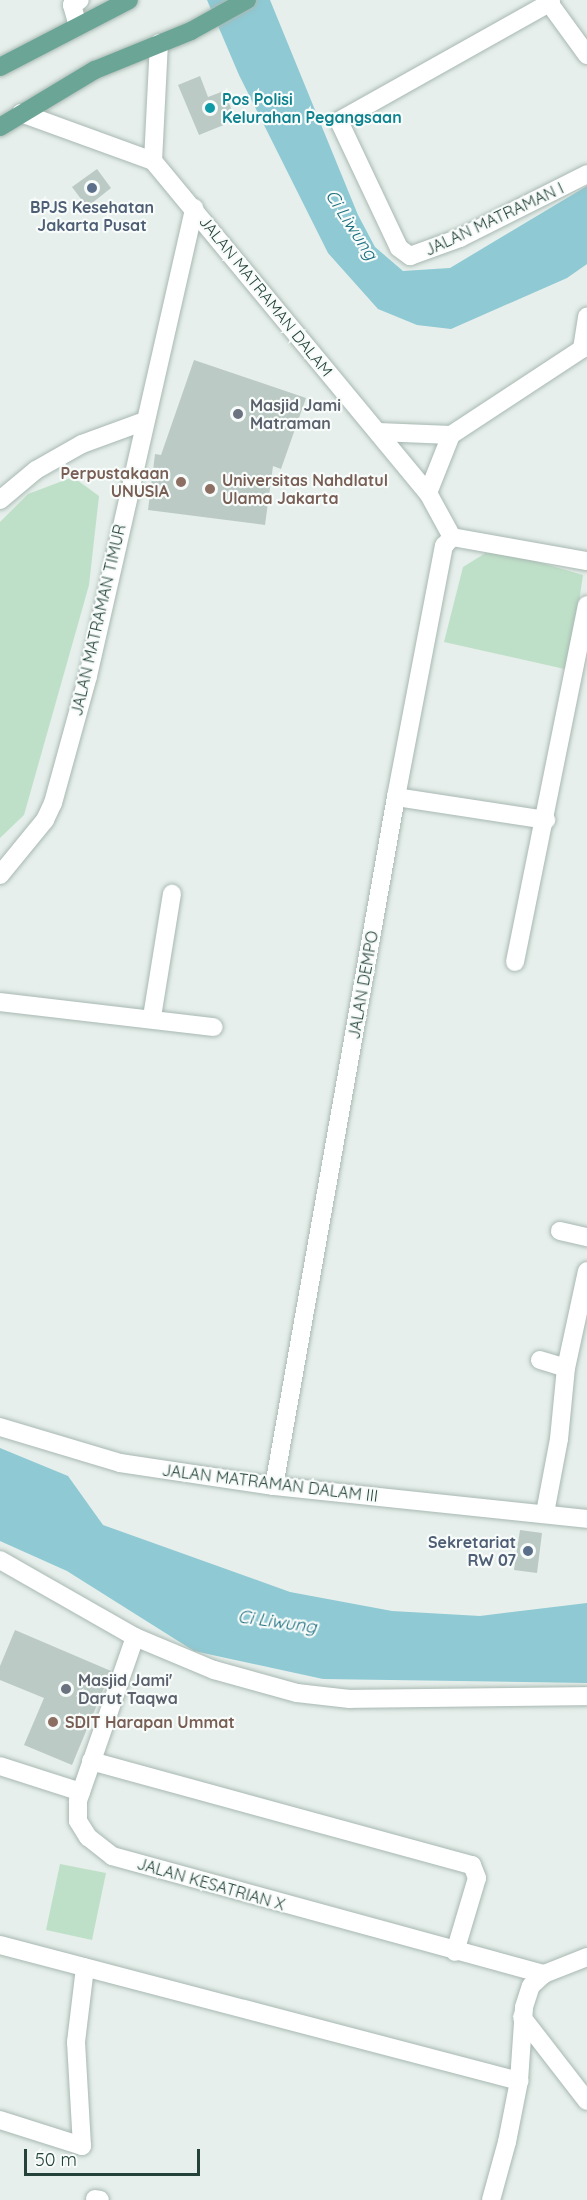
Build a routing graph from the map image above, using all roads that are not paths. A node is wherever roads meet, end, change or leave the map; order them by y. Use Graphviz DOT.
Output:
graph roads {
  1 [pos="80,0"];
  2 [pos="129,0"];
  3 [pos="247,0"];
  4 [pos="549,1"];
  5 [pos="78,26"];
  6 [pos="159,44"];
  7 [pos="587,55"];
  8 [pos="0,67"];
  9 [pos="21,113"];
  10 [pos="0,127"];
  11 [pos="153,161"];
  12 [pos="587,174"];
  13 [pos="194,208"];
  14 [pos="587,316"];
  15 [pos="585,350"];
  16 [pos="142,422"];
  17 [pos="378,432"];
  18 [pos="452,435"];
  19 [pos="428,493"];
  20 [pos="0,500"];
  21 [pos="452,537"];
  22 [pos="587,561"];
  23 [pos="587,605"];
  24 [pos="396,797"];
  25 [pos="546,819"];
  26 [pos="0,875"];
  27 [pos="172,894"];
  28 [pos="516,962"];
  29 [pos="0,1002"];
  30 [pos="152,1017"];
  31 [pos="214,1027"];
  32 [pos="560,1231"];
  33 [pos="587,1236"];
  34 [pos="587,1271"];
  35 [pos="540,1360"];
  36 [pos="566,1368"];
  37 [pos="0,1427"];
  38 [pos="274,1486"];
  39 [pos="545,1513"];
  40 [pos="587,1519"];
  41 [pos="0,1560"];
  42 [pos="135,1637"];
  43 [pos="587,1696"];
  44 [pos="91,1761"];
  45 [pos="0,1766"];
  46 [pos="81,1792"];
  47 [pos="0,1946"];
  48 [pos="455,1952"];
  49 [pos="587,1957"];
  50 [pos="85,1968"];
  51 [pos="544,1974"];
  52 [pos="522,2018"];
  53 [pos="519,2081"];
  54 [pos="587,2101"];
  55 [pos="0,2120"];
  56 [pos="491,2200"];
  1 -- 5 [label="street"];
  2 -- 5 [label="main road"];
  3 -- 6 [label="main road"];
  4 -- 7 [label="street"];
  4 -- 12 [label="street, JALAN MATRAMAN I"];
  5 -- 8 [label="main road"];
  6 -- 9 [label="main road"];
  6 -- 11 [label="street"];
  9 -- 10 [label="main road"];
  9 -- 11 [label="street, JALAN MATRAMAN DALAM"];
  11 -- 13 [label="street, JALAN MATRAMAN DALAM"];
  13 -- 16 [label="street, JALAN MATRAMAN TIMUR"];
  13 -- 17 [label="street, JALAN MATRAMAN DALAM"];
  14 -- 15 [label="street"];
  15 -- 18 [label="street"];
  16 -- 20 [label="street"];
  16 -- 26 [label="street, JALAN MATRAMAN TIMUR"];
  17 -- 18 [label="street"];
  17 -- 19 [label="street, JALAN MATRAMAN DALAM"];
  18 -- 19 [label="street"];
  19 -- 21 [label="street"];
  21 -- 22 [label="street"];
  21 -- 24 [label="street, JALAN DEMPO"];
  23 -- 25 [label="street"];
  24 -- 25 [label="street"];
  24 -- 38 [label="street, JALAN DEMPO"];
  25 -- 28 [label="street"];
  27 -- 30 [label="street"];
  29 -- 30 [label="street"];
  30 -- 31 [label="street"];
  32 -- 33 [label="street"];
  34 -- 36 [label="street"];
  35 -- 36 [label="street"];
  36 -- 39 [label="street"];
  37 -- 38 [label="street, JALAN MATRAMAN DALAM III"];
  38 -- 39 [label="street, JALAN MATRAMAN DALAM III"];
  39 -- 40 [label="street, JALAN MATRAMAN DALAM III"];
  41 -- 42 [label="street"];
  42 -- 43 [label="street"];
  42 -- 44 [label="street, JALAN KESATRIAN X"];
  44 -- 46 [label="street, JALAN KESATRIAN X"];
  44 -- 48 [label="street"];
  45 -- 46 [label="street"];
  46 -- 48 [label="street, JALAN KESATRIAN X"];
  47 -- 50 [label="street"];
  48 -- 51 [label="street, JALAN KESATRIAN X"];
  49 -- 51 [label="street"];
  50 -- 53 [label="street"];
  50 -- 55 [label="street"];
  51 -- 52 [label="street"];
  52 -- 53 [label="street"];
  52 -- 54 [label="street"];
  53 -- 56 [label="street"];
}
